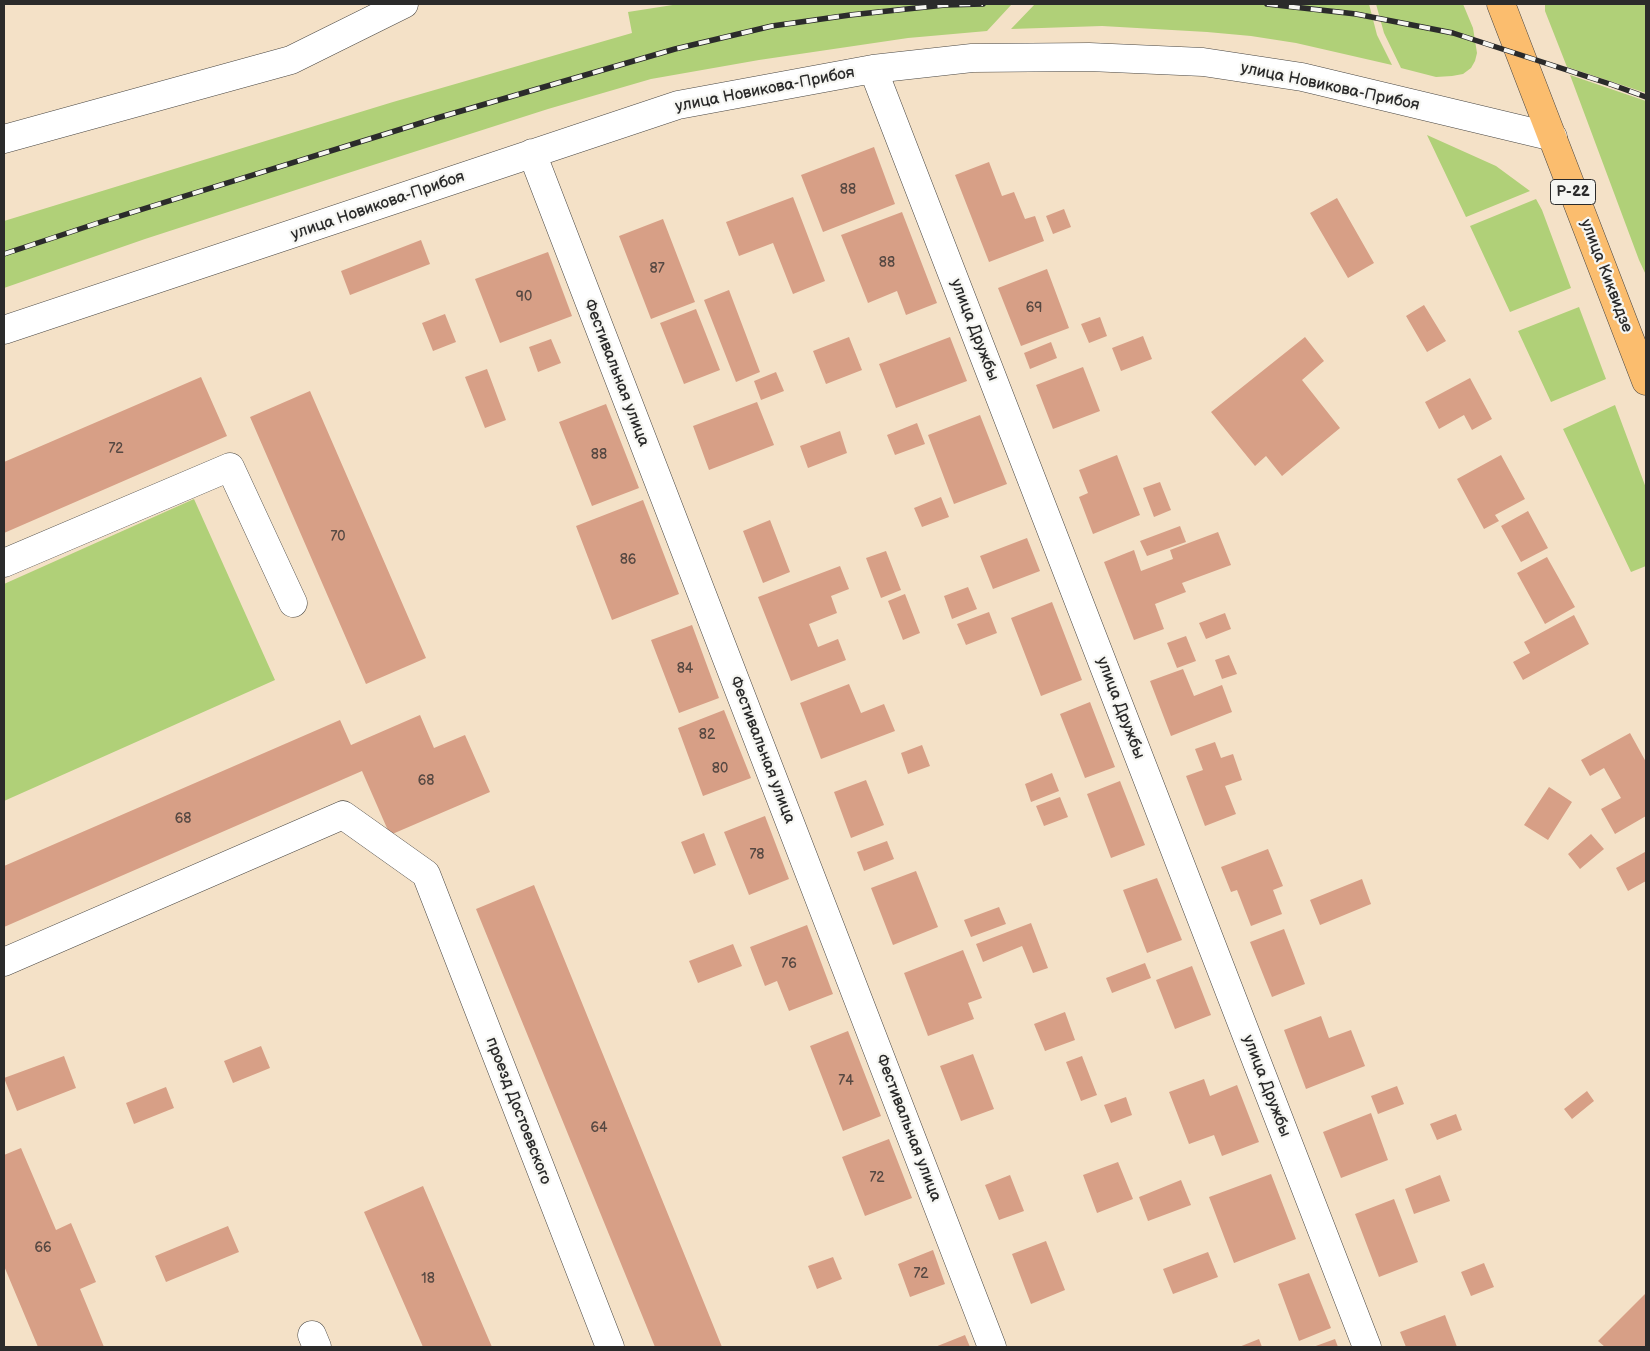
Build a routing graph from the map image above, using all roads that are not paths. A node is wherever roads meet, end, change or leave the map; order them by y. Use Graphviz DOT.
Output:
graph roads {
  1 [pos="404,4"];
  2 [pos="1501,4"];
  3 [pos="873,69"];
  4 [pos="1553,137"];
  5 [pos="4,139"];
  6 [pos="532,154"];
  7 [pos="4,330"];
  8 [pos="1642,354"];
  9 [pos="1646,381"];
  10 [pos="4,563"];
  11 [pos="293,603"];
  12 [pos="4,962"];
  13 [pos="610,1347"];
  14 [pos="992,1347"];
  15 [pos="1366,1347"];
  1 -- 5 [label="street"];
  2 -- 4 [label="main road, улица Киквидзе / Р-22"];
  3 -- 4 [label="street, улица Новикова-Прибоя"];
  3 -- 6 [label="street, улица Новикова-Прибоя"];
  3 -- 15 [label="street, улица Дружбы"];
  4 -- 8 [label="main road, улица Киквидзе / Р-22"];
  6 -- 7 [label="street, улица Новикова-Прибоя"];
  6 -- 14 [label="street, Фестивальная улица"];
  8 -- 9 [label="main road, улица Киквидзе / Р-22"];
  10 -- 11 [label="street"];
  12 -- 13 [label="street, проезд Достоевского"];
}
